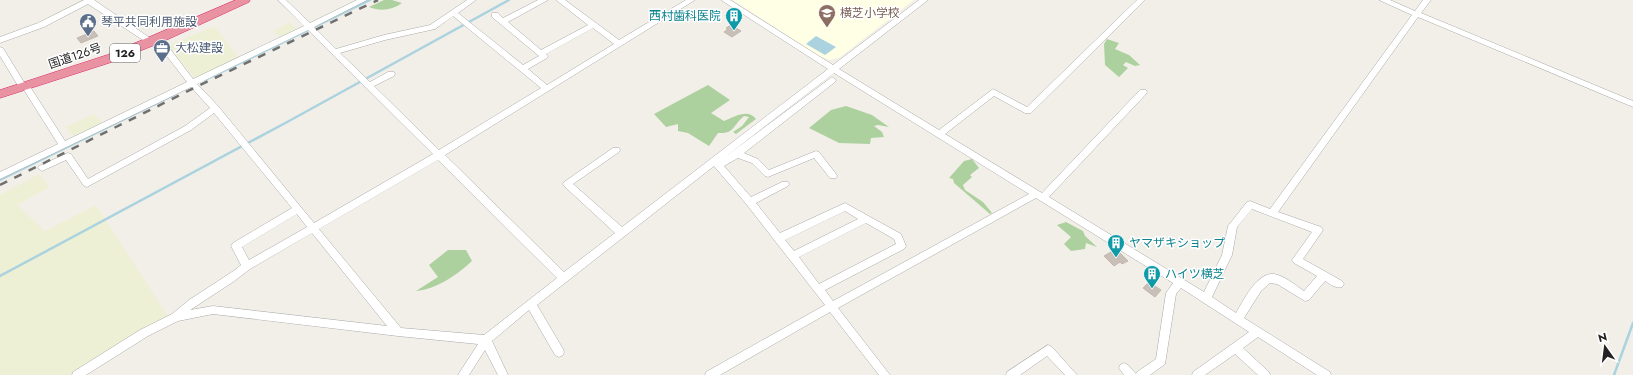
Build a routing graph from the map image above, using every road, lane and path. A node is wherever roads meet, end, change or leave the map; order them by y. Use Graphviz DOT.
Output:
graph roads {
  1 [pos="245,0"];
  2 [pos="282,0"];
  3 [pos="363,0"];
  4 [pos="472,0"];
  5 [pos="544,0"];
  6 [pos="560,0"];
  7 [pos="691,0"];
  8 [pos="726,0"];
  9 [pos="924,0"];
  10 [pos="1141,0"];
  11 [pos="1383,0"];
  12 [pos="1427,0"];
  13 [pos="89,1"];
  14 [pos="454,13"];
  15 [pos="1417,14"];
  16 [pos="495,15"];
  17 [pos="504,21"];
  18 [pos="593,25"];
  19 [pos="309,26"];
  20 [pos="0,40"];
  21 [pos="155,41"];
  22 [pos="619,44"];
  23 [pos="0,50"];
  24 [pos="335,52"];
  25 [pos="541,54"];
  26 [pos="522,69"];
  27 [pos="833,69"];
  28 [pos="391,74"];
  29 [pos="832,80"];
  30 [pos="193,84"];
  31 [pos="368,86"];
  32 [pos="24,87"];
  33 [pos="546,88"];
  34 [pos="1142,92"];
  35 [pos="0,94"];
  36 [pos="1633,104"];
  37 [pos="215,108"];
  38 [pos="939,134"];
  39 [pos="63,145"];
  40 [pos="616,150"];
  41 [pos="737,154"];
  42 [pos="437,156"];
  43 [pos="717,163"];
  44 [pos="42,168"];
  45 [pos="0,176"];
  46 [pos="834,176"];
  47 [pos="785,184"];
  48 [pos="1039,196"];
  49 [pos="750,202"];
  50 [pos="298,210"];
  51 [pos="1273,212"];
  52 [pos="866,219"];
  53 [pos="312,227"];
  54 [pos="622,233"];
  55 [pos="779,238"];
  56 [pos="792,256"];
  57 [pos="247,266"];
  58 [pos="1324,275"];
  59 [pos="564,279"];
  60 [pos="1180,282"];
  61 [pos="1339,284"];
  62 [pos="818,289"];
  63 [pos="1206,299"];
  64 [pos="531,304"];
  65 [pos="832,306"];
  66 [pos="176,317"];
  67 [pos="1238,319"];
  68 [pos="398,332"];
  69 [pos="1257,332"];
  70 [pos="486,340"];
  71 [pos="1236,348"];
  72 [pos="558,352"];
  73 [pos="77,375"];
  74 [pos="463,375"];
  75 [pos="503,375"];
  76 [pos="710,375"];
  77 [pos="885,375"];
  78 [pos="1011,375"];
  79 [pos="1072,375"];
  80 [pos="1141,375"];
  81 [pos="1197,375"];
  82 [pos="1265,375"];
  83 [pos="1326,375"];
  1 -- 21 [label="highway, 国道126号 / 126"];
  2 -- 19 [label="street"];
  3 -- 19 [label="street"];
  4 -- 14 [label="street"];
  5 -- 17 [label="street"];
  6 -- 18 [label="street"];
  7 -- 22 [label="street"];
  8 -- 27 [label="street"];
  9 -- 27 [label="street"];
  10 -- 38 [label="street"];
  11 -- 15 [label="street"];
  12 -- 15 [label="street"];
  13 -- 20 [label="street"];
  13 -- 21 [label="street"];
  14 -- 24 [label="street"];
  14 -- 26 [label="street"];
  15 -- 36 [label="street"];
  15 -- 51 [label="street"];
  16 -- 17 [label="street"];
  17 -- 25 [label="street"];
  18 -- 22 [label="street"];
  18 -- 25 [label="street"];
  19 -- 24 [label="street"];
  19 -- 30 [label="street"];
  21 -- 30 [label="street"];
  21 -- 32 [label="highway, 国道126号 / 126"];
  22 -- 33 [label="street"];
  23 -- 32 [label="street"];
  24 -- 31 [label="street"];
  25 -- 26 [label="street"];
  26 -- 33 [label="street"];
  27 -- 38 [label="street"];
  27 -- 43 [label="street"];
  28 -- 31 [label="street"];
  29 -- 41 [label="street"];
  30 -- 37 [label="street"];
  30 -- 39 [label="street"];
  31 -- 42 [label="street"];
  32 -- 35 [label="highway, 国道126号 / 126"];
  32 -- 39 [label="street"];
  33 -- 42 [label="street"];
  34 -- 48 [label="street"];
  37 -- 44 [label="street"];
  37 -- 50 [label="street"];
  38 -- 48 [label="street"];
  39 -- 45 [label="street"];
  40 -- 54 [label="street"];
  41 -- 43 [label="street"];
  41 -- 46 [label="street"];
  42 -- 53 [label="street"];
  42 -- 59 [label="street"];
  43 -- 49 [label="street"];
  43 -- 54 [label="street"];
  47 -- 49 [label="street"];
  48 -- 60 [label="street"];
  48 -- 65 [label="street"];
  49 -- 55 [label="street"];
  50 -- 53 [label="street"];
  50 -- 57 [label="street"];
  51 -- 58 [label="street"];
  51 -- 63 [label="street"];
  52 -- 55 [label="street"];
  52 -- 56 [label="street"];
  52 -- 62 [label="street"];
  53 -- 57 [label="street"];
  53 -- 68 [label="street"];
  54 -- 59 [label="street"];
  55 -- 56 [label="street"];
  56 -- 62 [label="street"];
  57 -- 66 [label="street"];
  58 -- 61 [label="street"];
  58 -- 67 [label="street"];
  59 -- 64 [label="street"];
  60 -- 63 [label="street"];
  60 -- 80 [label="street"];
  62 -- 65 [label="street"];
  63 -- 67 [label="street"];
  64 -- 70 [label="street"];
  64 -- 72 [label="street"];
  65 -- 76 [label="street"];
  65 -- 77 [label="street"];
  66 -- 68 [label="street"];
  66 -- 73 [label="street"];
  67 -- 69 [label="street"];
  68 -- 70 [label="street"];
  69 -- 71 [label="street"];
  69 -- 83 [label="street"];
  70 -- 74 [label="street"];
  70 -- 75 [label="street"];
  71 -- 81 [label="street"];
  71 -- 82 [label="street"];
  78 -- 79 [label="street"];
}
